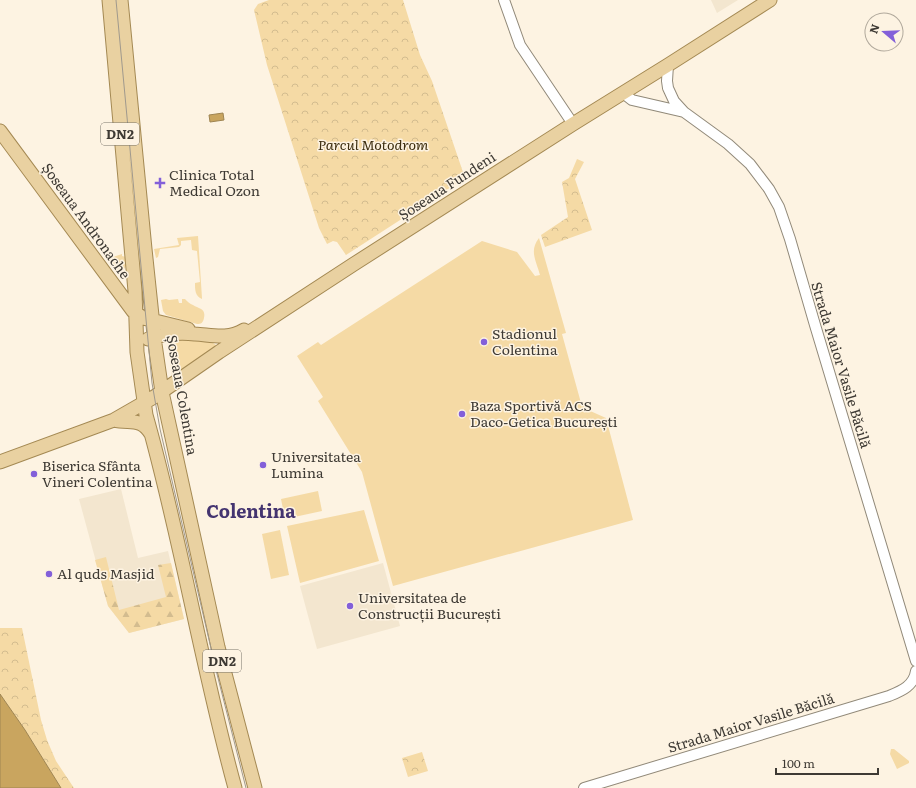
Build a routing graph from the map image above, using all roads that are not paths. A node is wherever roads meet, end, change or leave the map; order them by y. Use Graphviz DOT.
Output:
graph roads {
  1 [pos="109,0"];
  2 [pos="121,0"];
  3 [pos="504,0"];
  4 [pos="760,0"];
  5 [pos="770,0"];
  6 [pos="668,65"];
  7 [pos="622,93"];
  8 [pos="684,112"];
  9 [pos="572,122"];
  10 [pos="0,131"];
  11 [pos="132,268"];
  12 [pos="107,276"];
  13 [pos="136,313"];
  14 [pos="153,320"];
  15 [pos="210,336"];
  16 [pos="155,337"];
  17 [pos="137,352"];
  18 [pos="219,352"];
  19 [pos="162,392"];
  20 [pos="144,403"];
  21 [pos="114,420"];
  22 [pos="151,434"];
  23 [pos="0,462"];
  24 [pos="916,661"];
  25 [pos="916,671"];
  26 [pos="235,788"];
  27 [pos="255,788"];
  28 [pos="584,788"];
  1 -- 11 [label="main road, DN2"];
  2 -- 14 [label="main road, Șoseaua Colentina / DN2"];
  3 -- 9 [label="street"];
  4 -- 9 [label="main road, Șoseaua Fundeni"];
  5 -- 6 [label="main road, Șoseaua Fundeni"];
  6 -- 7 [label="main road, Șoseaua Fundeni"];
  6 -- 8 [label="street, Strada Maior Vasile Băcilă"];
  7 -- 8 [label="street, Strada Maior Vasile Băcilă"];
  7 -- 9 [label="main road, Șoseaua Fundeni"];
  8 -- 24 [label="street, Strada Maior Vasile Băcilă"];
  9 -- 15 [label="main road, Șoseaua Fundeni"];
  9 -- 18 [label="main road, Șoseaua Fundeni"];
  10 -- 12 [label="main road, Șoseaua Andronache"];
  11 -- 12 [label="main road"];
  11 -- 13 [label="main road, DN2"];
  12 -- 13 [label="main road, Șoseaua Andronache"];
  13 -- 14 [label="main road, Șoseaua Andronache"];
  13 -- 17 [label="main road, DN2"];
  14 -- 15 [label="main road, Șoseaua Fundeni"];
  14 -- 16 [label="main road, Șoseaua Colentina / DN2"];
  15 -- 16 [label="main road, Șoseaua Fundeni"];
  15 -- 18 [label="main road"];
  16 -- 17 [label="main road"];
  16 -- 19 [label="main road, Șoseaua Colentina / DN2"];
  17 -- 20 [label="main road, DN2"];
  18 -- 19 [label="main road, Șoseaua Fundeni"];
  19 -- 20 [label="main road, Șoseaua Fundeni"];
  19 -- 27 [label="main road, Șoseaua Colentina / DN2"];
  20 -- 21 [label="main road, Șoseaua Fundeni"];
  20 -- 22 [label="main road, DN2"];
  21 -- 22 [label="main road"];
  21 -- 23 [label="main road, Șoseaua Fundeni"];
  22 -- 26 [label="main road, DN2"];
  25 -- 28 [label="street, Strada Maior Vasile Băcilă"];
}
